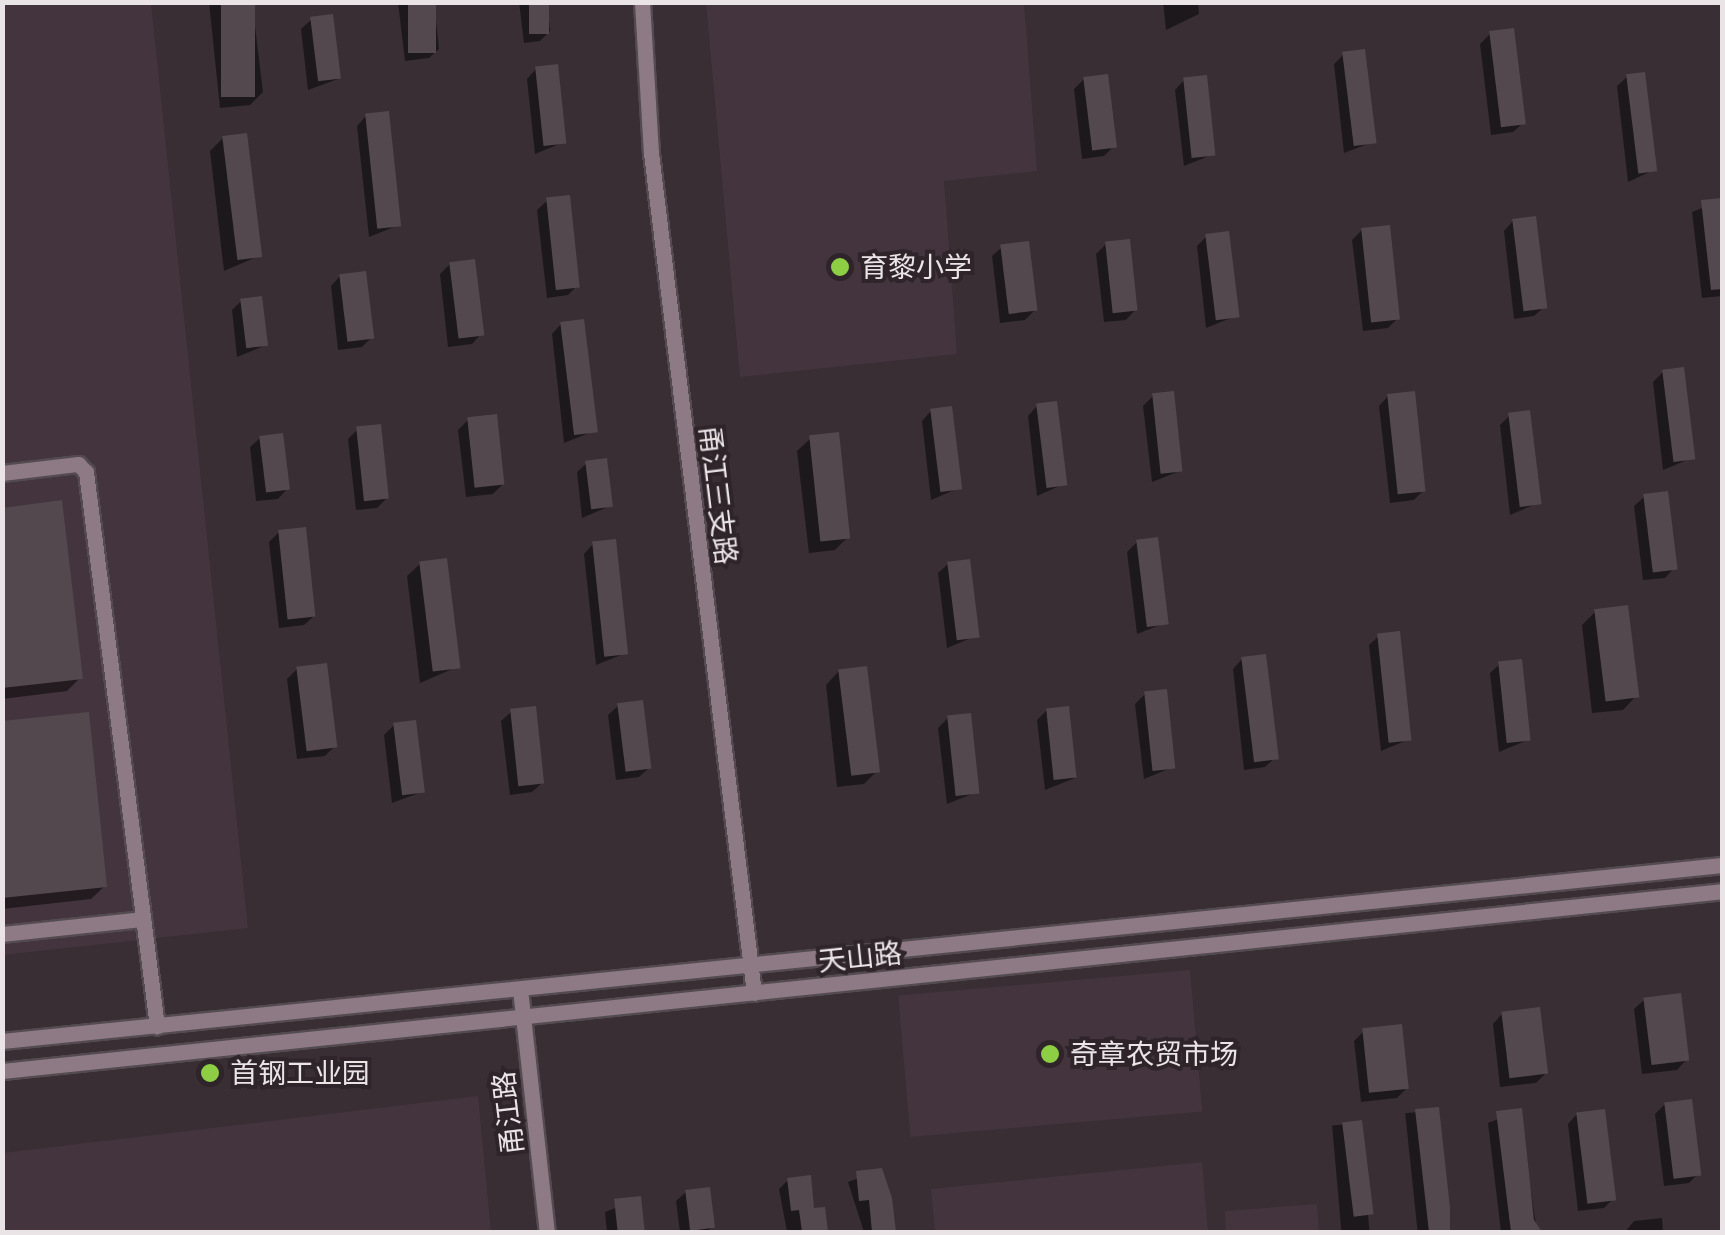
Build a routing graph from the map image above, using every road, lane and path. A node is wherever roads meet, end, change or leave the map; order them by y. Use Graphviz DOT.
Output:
graph roads {
  1 [pos="642,2"];
  2 [pos="2,473"];
  3 [pos="1722,865"];
  4 [pos="1722,890"];
  5 [pos="143,919"];
  6 [pos="2,934"];
  7 [pos="751,965"];
  8 [pos="520,989"];
  9 [pos="754,993"];
  10 [pos="522,1017"];
  11 [pos="156,1026"];
  12 [pos="2,1042"];
  13 [pos="2,1071"];
  14 [pos="548,1232"];
  1 -- 7 [label="street, 甬江三支路"];
  2 -- 5 [label="street"];
  3 -- 7 [label="street, 天山路"];
  4 -- 9 [label="street, 天山路"];
  5 -- 6 [label="street"];
  5 -- 11 [label="street"];
  7 -- 8 [label="street, 天山路"];
  7 -- 9 [label="street, 甬江三支路"];
  8 -- 10 [label="street, 甬江路"];
  8 -- 11 [label="street, 天山路"];
  9 -- 10 [label="street, 天山路"];
  10 -- 13 [label="street, 天山路"];
  10 -- 14 [label="street, 甬江路"];
  11 -- 12 [label="street, 天山路"];
}
